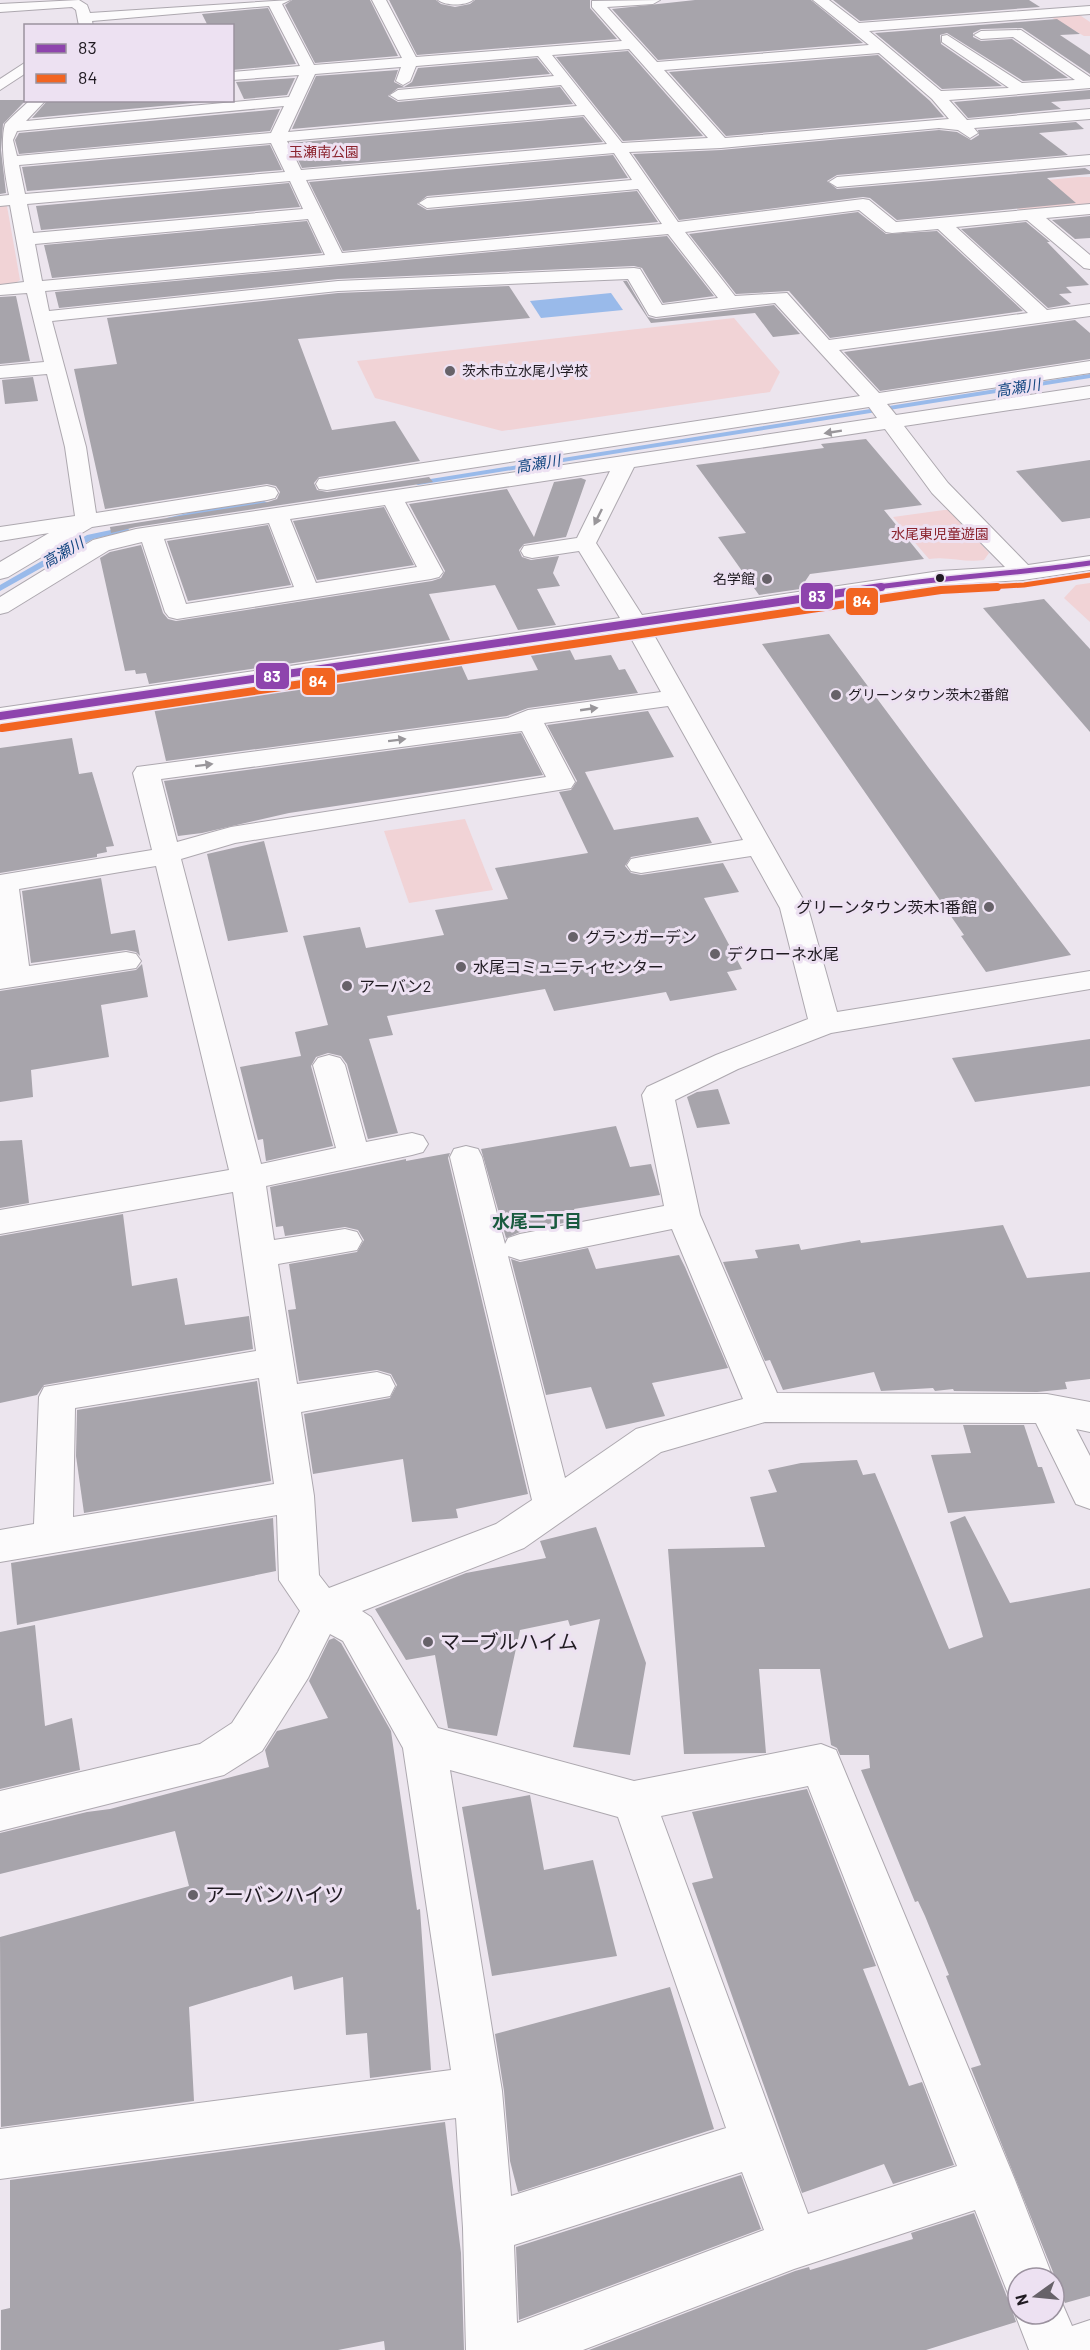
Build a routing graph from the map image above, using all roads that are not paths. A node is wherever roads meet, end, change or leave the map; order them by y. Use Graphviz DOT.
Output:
graph roads {
  1 [pos="379,0"];
  2 [pos="445,0"];
  3 [pos="466,0"];
  4 [pos="653,0"];
  5 [pos="820,0"];
  6 [pos="278,1"];
  7 [pos="3,8"];
  8 [pos="177,10"];
  9 [pos="1090,10"];
  10 [pos="85,21"];
  11 [pos="23,23"];
  12 [pos="183,24"];
  13 [pos="855,28"];
  14 [pos="633,44"];
  15 [pos="903,44"];
  16 [pos="882,48"];
  17 [pos="542,51"];
  18 [pos="411,61"];
  19 [pos="653,67"];
  20 [pos="24,68"];
  21 [pos="309,70"];
  22 [pos="234,76"];
  23 [pos="564,80"];
  24 [pos="1090,84"];
  25 [pos="0,86"];
  26 [pos="1019,88"];
  27 [pos="24,89"];
  28 [pos="398,95"];
  29 [pos="937,96"];
  30 [pos="294,101"];
  31 [pos="37,102"];
  32 [pos="589,110"];
  33 [pos="1090,114"];
  34 [pos="960,124"];
  35 [pos="11,127"];
  36 [pos="383,130"];
  37 [pos="277,138"];
  38 [pos="721,143"];
  39 [pos="618,148"];
  40 [pos="1090,160"];
  41 [pos="10,161"];
  42 [pos="404,166"];
  43 [pos="1007,167"];
  44 [pos="297,175"];
  45 [pos="837,182"];
  46 [pos="644,184"];
  47 [pos="18,199"];
  48 [pos="0,201"];
  49 [pos="428,203"];
  50 [pos="1090,209"];
  51 [pos="314,213"];
  52 [pos="1030,214"];
  53 [pos="941,222"];
  54 [pos="673,228"];
  55 [pos="27,239"];
  56 [pos="455,248"];
  57 [pos="336,259"];
  58 [pos="1090,264"];
  59 [pos="35,287"];
  60 [pos="0,290"];
  61 [pos="730,302"];
  62 [pos="1090,310"];
  63 [pos="1042,316"];
  64 [pos="41,317"];
  65 [pos="826,346"];
  66 [pos="55,367"];
  67 [pos="1090,367"];
  68 [pos="0,372"];
  69 [pos="1090,392"];
  70 [pos="873,399"];
  71 [pos="891,423"];
  72 [pos="624,465"];
  73 [pos="307,487"];
  74 [pos="284,491"];
  75 [pos="392,498"];
  76 [pos="277,514"];
  77 [pos="86,521"];
  78 [pos="0,534"];
  79 [pos="151,534"];
  80 [pos="585,543"];
  81 [pos="532,551"];
  82 [pos="1090,563"];
  83 [pos="0,572"];
  84 [pos="1023,573"];
  85 [pos="307,591"];
  86 [pos="0,607"];
  87 [pos="635,622"];
  88 [pos="676,697"];
  89 [pos="0,716"];
  90 [pos="528,718"];
  91 [pos="760,846"];
  92 [pos="166,855"];
  93 [pos="640,865"];
  94 [pos="2,883"];
  95 [pos="126,961"];
  96 [pos="8,979"];
  97 [pos="1090,980"];
  98 [pos="825,1024"];
  99 [pos="329,1065"];
  100 [pos="412,1144"];
  101 [pos="354,1156"];
  102 [pos="466,1157"];
  103 [pos="248,1178"];
  104 [pos="683,1215"];
  105 [pos="0,1222"];
  106 [pos="345,1241"];
  107 [pos="520,1247"];
  108 [pos="259,1255"];
  109 [pos="278,1381"];
  110 [pos="377,1386"];
  111 [pos="765,1407"];
  112 [pos="1047,1409"];
  113 [pos="1090,1417"];
  114 [pos="1090,1492"];
  115 [pos="295,1496"];
  116 [pos="553,1506"];
  117 [pos="53,1536"];
  118 [pos="0,1546"];
  119 [pos="322,1609"];
  120 [pos="424,1744"];
  121 [pos="634,1800"];
  122 [pos="0,1811"];
  123 [pos="478,2091"];
  124 [pos="756,2143"];
  125 [pos="0,2154"];
  126 [pos="990,2180"];
  127 [pos="488,2228"];
  128 [pos="795,2244"];
  129 [pos="1022,2266"];
  130 [pos="1046,2326"];
  131 [pos="1090,2346"];
  132 [pos="492,2350"];
  133 [pos="515,2350"];
  134 [pos="1055,2350"];
  135 [pos="1076,2350"];
  1 -- 18 [label="street"];
  2 -- 3 [label="street"];
  4 -- 14 [label="street"];
  5 -- 13 [label="street"];
  6 -- 8 [label="street"];
  6 -- 21 [label="street"];
  7 -- 10 [label="street"];
  7 -- 11 [label="street"];
  8 -- 10 [label="street"];
  8 -- 12 [label="street"];
  9 -- 13 [label="street"];
  13 -- 16 [label="street"];
  14 -- 17 [label="street"];
  14 -- 19 [label="street"];
  15 -- 16 [label="street"];
  16 -- 19 [label="street"];
  16 -- 29 [label="street"];
  17 -- 18 [label="street"];
  17 -- 23 [label="street"];
  18 -- 21 [label="street"];
  18 -- 28 [label="street"];
  19 -- 38 [label="street"];
  20 -- 25 [label="street"];
  21 -- 22 [label="street"];
  21 -- 30 [label="street"];
  23 -- 28 [label="street"];
  23 -- 32 [label="street"];
  24 -- 26 [label="street"];
  24 -- 26 [label="street"];
  25 -- 27 [label="street"];
  26 -- 29 [label="street"];
  28 -- 36 [label="street"];
  29 -- 34 [label="street"];
  30 -- 35 [label="street"];
  30 -- 37 [label="street"];
  31 -- 35 [label="street"];
  32 -- 36 [label="street"];
  32 -- 39 [label="street"];
  33 -- 34 [label="street"];
  34 -- 38 [label="street"];
  34 -- 43 [label="street"];
  35 -- 41 [label="street"];
  36 -- 37 [label="street"];
  36 -- 42 [label="street"];
  37 -- 41 [label="street"];
  37 -- 44 [label="street"];
  38 -- 39 [label="street"];
  39 -- 42 [label="street"];
  39 -- 46 [label="street"];
  40 -- 43 [label="street"];
  41 -- 47 [label="street"];
  42 -- 44 [label="street"];
  42 -- 49 [label="street"];
  43 -- 45 [label="street"];
  44 -- 47 [label="street"];
  44 -- 51 [label="street"];
  46 -- 49 [label="street"];
  46 -- 54 [label="street"];
  47 -- 48 [label="street"];
  47 -- 55 [label="street"];
  49 -- 56 [label="street"];
  50 -- 52 [label="street"];
  51 -- 55 [label="street"];
  51 -- 57 [label="street"];
  52 -- 53 [label="street"];
  52 -- 58 [label="street"];
  53 -- 54 [label="street"];
  53 -- 63 [label="street"];
  54 -- 56 [label="street"];
  54 -- 61 [label="street"];
  55 -- 59 [label="street"];
  56 -- 57 [label="street"];
  57 -- 59 [label="street"];
  59 -- 60 [label="street"];
  59 -- 64 [label="street"];
  61 -- 64 [label="street"];
  61 -- 65 [label="street"];
  62 -- 63 [label="street"];
  63 -- 65 [label="street"];
  64 -- 66 [label="street"];
  65 -- 70 [label="street"];
  66 -- 68 [label="street"];
  66 -- 77 [label="street"];
  67 -- 70 [label="street"];
  69 -- 71 [label="street"];
  70 -- 71 [label="street"];
  70 -- 73 [label="street"];
  71 -- 72 [label="street, one-way"];
  71 -- 84 [label="street"];
  72 -- 75 [label="street"];
  72 -- 80 [label="street, one-way"];
  74 -- 77 [label="street"];
  75 -- 76 [label="street"];
  75 -- 85 [label="street"];
  76 -- 79 [label="street"];
  76 -- 85 [label="street"];
  77 -- 78 [label="street"];
  77 -- 83 [label="street"];
  79 -- 85 [label="street"];
  79 -- 86 [label="street"];
  80 -- 81 [label="street"];
  80 -- 87 [label="street"];
  82 -- 84 [label="street"];
  84 -- 87 [label="street"];
  87 -- 88 [label="street"];
  87 -- 89 [label="street"];
  90 -- 88 [label="street, one-way"];
  88 -- 91 [label="street"];
  92 -- 90 [label="street, one-way"];
  90 -- 92 [label="street"];
  91 -- 93 [label="street"];
  91 -- 98 [label="street"];
  92 -- 94 [label="street"];
  92 -- 103 [label="street"];
  94 -- 96 [label="street"];
  95 -- 96 [label="street"];
  97 -- 98 [label="street"];
  98 -- 104 [label="street"];
  99 -- 101 [label="street"];
  100 -- 101 [label="street"];
  101 -- 103 [label="street"];
  102 -- 116 [label="street"];
  103 -- 105 [label="street"];
  103 -- 108 [label="street"];
  104 -- 107 [label="street"];
  104 -- 111 [label="street"];
  106 -- 108 [label="street"];
  108 -- 109 [label="street"];
  109 -- 110 [label="street"];
  109 -- 115 [label="street"];
  109 -- 117 [label="street"];
  111 -- 112 [label="street"];
  111 -- 116 [label="street"];
  112 -- 113 [label="street"];
  112 -- 114 [label="street"];
  115 -- 117 [label="street"];
  115 -- 119 [label="street"];
  116 -- 119 [label="street"];
  117 -- 118 [label="street"];
  119 -- 120 [label="street"];
  119 -- 122 [label="street"];
  120 -- 121 [label="street"];
  120 -- 123 [label="street"];
  121 -- 124 [label="street"];
  121 -- 126 [label="street"];
  123 -- 125 [label="street"];
  123 -- 127 [label="street"];
  124 -- 127 [label="street"];
  124 -- 128 [label="street"];
  126 -- 128 [label="street"];
  126 -- 129 [label="street"];
  127 -- 132 [label="street"];
  128 -- 133 [label="street"];
  130 -- 134 [label="street"];
  131 -- 135 [label="street"];
}
